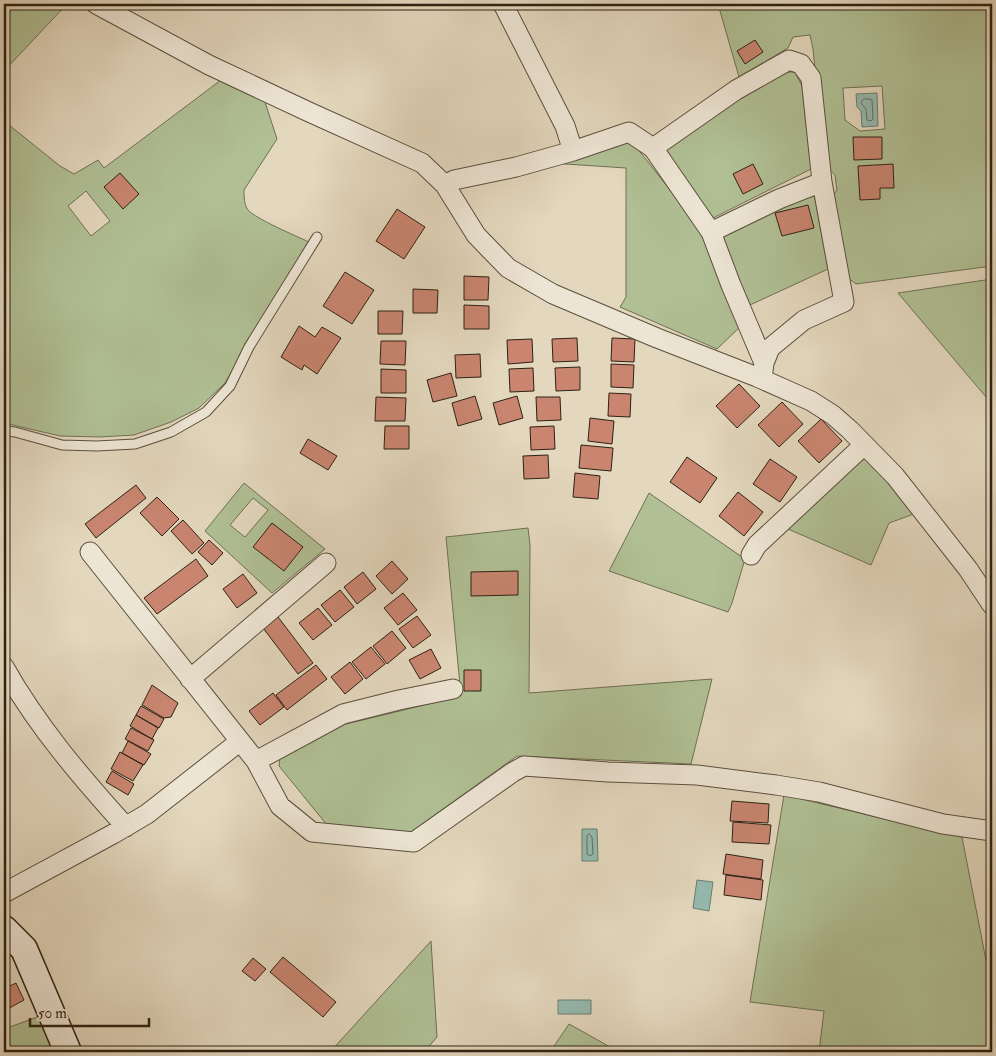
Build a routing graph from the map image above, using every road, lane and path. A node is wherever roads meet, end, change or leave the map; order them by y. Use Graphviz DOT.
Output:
graph roads {
  1 [pos="96,4"];
  2 [pos="503,4"];
  3 [pos="653,148"];
  4 [pos="573,150"];
  5 [pos="822,182"];
  6 [pos="445,185"];
  7 [pos="711,232"];
  8 [pos="317,237"];
  9 [pos="763,371"];
  10 [pos="4,431"];
  11 [pos="864,445"];
  12 [pos="90,552"];
  13 [pos="751,555"];
  14 [pos="326,563"];
  15 [pos="992,605"];
  16 [pos="4,667"];
  17 [pos="190,679"];
  18 [pos="453,689"];
  19 [pos="239,742"];
  20 [pos="256,761"];
  21 [pos="126,827"];
  22 [pos="992,831"];
  23 [pos="4,893"];
  24 [pos="4,929"];
  25 [pos="68,1052"];
  1 -- 6 [label="street"];
  2 -- 4 [label="street"];
  3 -- 4 [label="street"];
  3 -- 5 [label="street"];
  3 -- 7 [label="street"];
  4 -- 6 [label="street"];
  5 -- 7 [label="street"];
  5 -- 9 [label="street"];
  6 -- 9 [label="street"];
  7 -- 9 [label="street"];
  8 -- 10 [label="lane"];
  9 -- 11 [label="street"];
  11 -- 13 [label="street"];
  11 -- 15 [label="street"];
  12 -- 17 [label="street"];
  14 -- 17 [label="street"];
  16 -- 21 [label="street"];
  17 -- 19 [label="street"];
  18 -- 20 [label="street"];
  19 -- 20 [label="street"];
  19 -- 21 [label="street"];
  20 -- 22 [label="street"];
  21 -- 23 [label="street"];
  24 -- 25 [label="street"];
}
